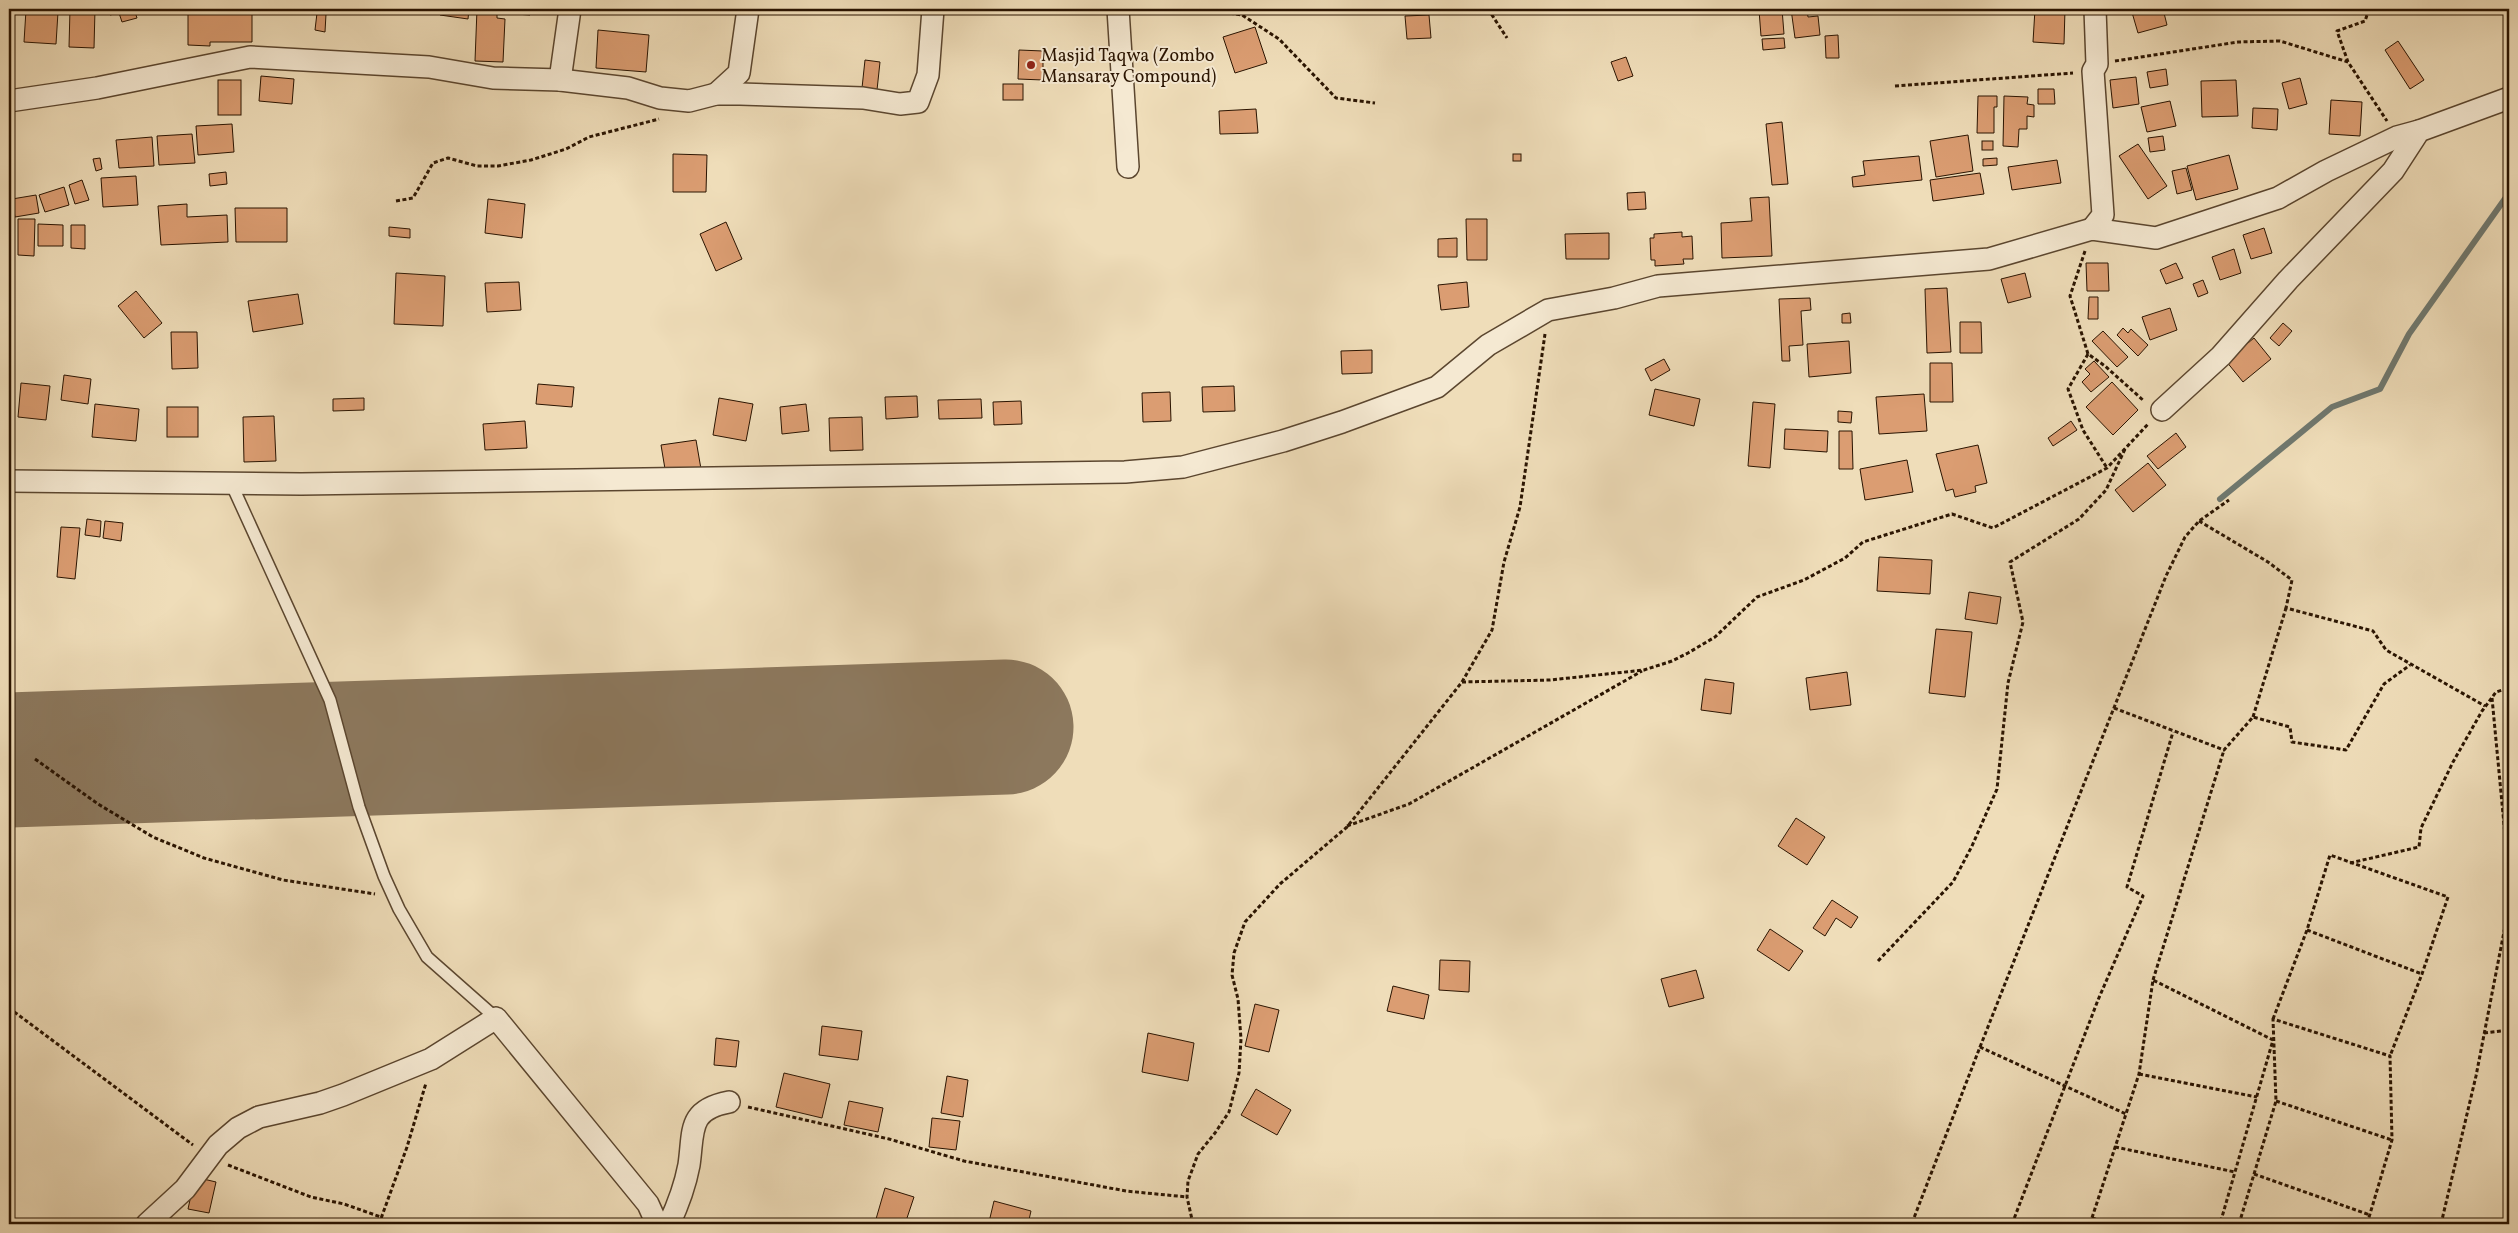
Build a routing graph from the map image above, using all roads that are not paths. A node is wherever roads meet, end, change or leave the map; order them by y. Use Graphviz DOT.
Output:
graph roads {
  1 [pos="570,9"];
  2 [pos="748,9"];
  3 [pos="933,9"];
  4 [pos="1118,9"];
  5 [pos="2096,9"];
  6 [pos="560,80"];
  7 [pos="716,94"];
  8 [pos="2509,98"];
  9 [pos="9,101"];
  10 [pos="2419,131"];
  11 [pos="1128,167"];
  12 [pos="2092,229"];
  13 [pos="2162,410"];
  14 [pos="9,481"];
  15 [pos="231,483"];
  16 [pos="496,1018"];
  17 [pos="729,1102"];
  18 [pos="147,1224"];
  19 [pos="657,1224"];
  20 [pos="669,1224"];
  1 -- 6 [label="street"];
  2 -- 7 [label="street"];
  3 -- 7 [label="street"];
  4 -- 11 [label="street"];
  5 -- 12 [label="street"];
  6 -- 7 [label="street"];
  6 -- 9 [label="street"];
  8 -- 10 [label="street"];
  10 -- 12 [label="street"];
  10 -- 13 [label="street"];
  12 -- 15 [label="street"];
  14 -- 15 [label="street"];
  15 -- 16 [label="lane"];
  16 -- 18 [label="street"];
  16 -- 19 [label="street"];
  17 -- 20 [label="street"];
}
